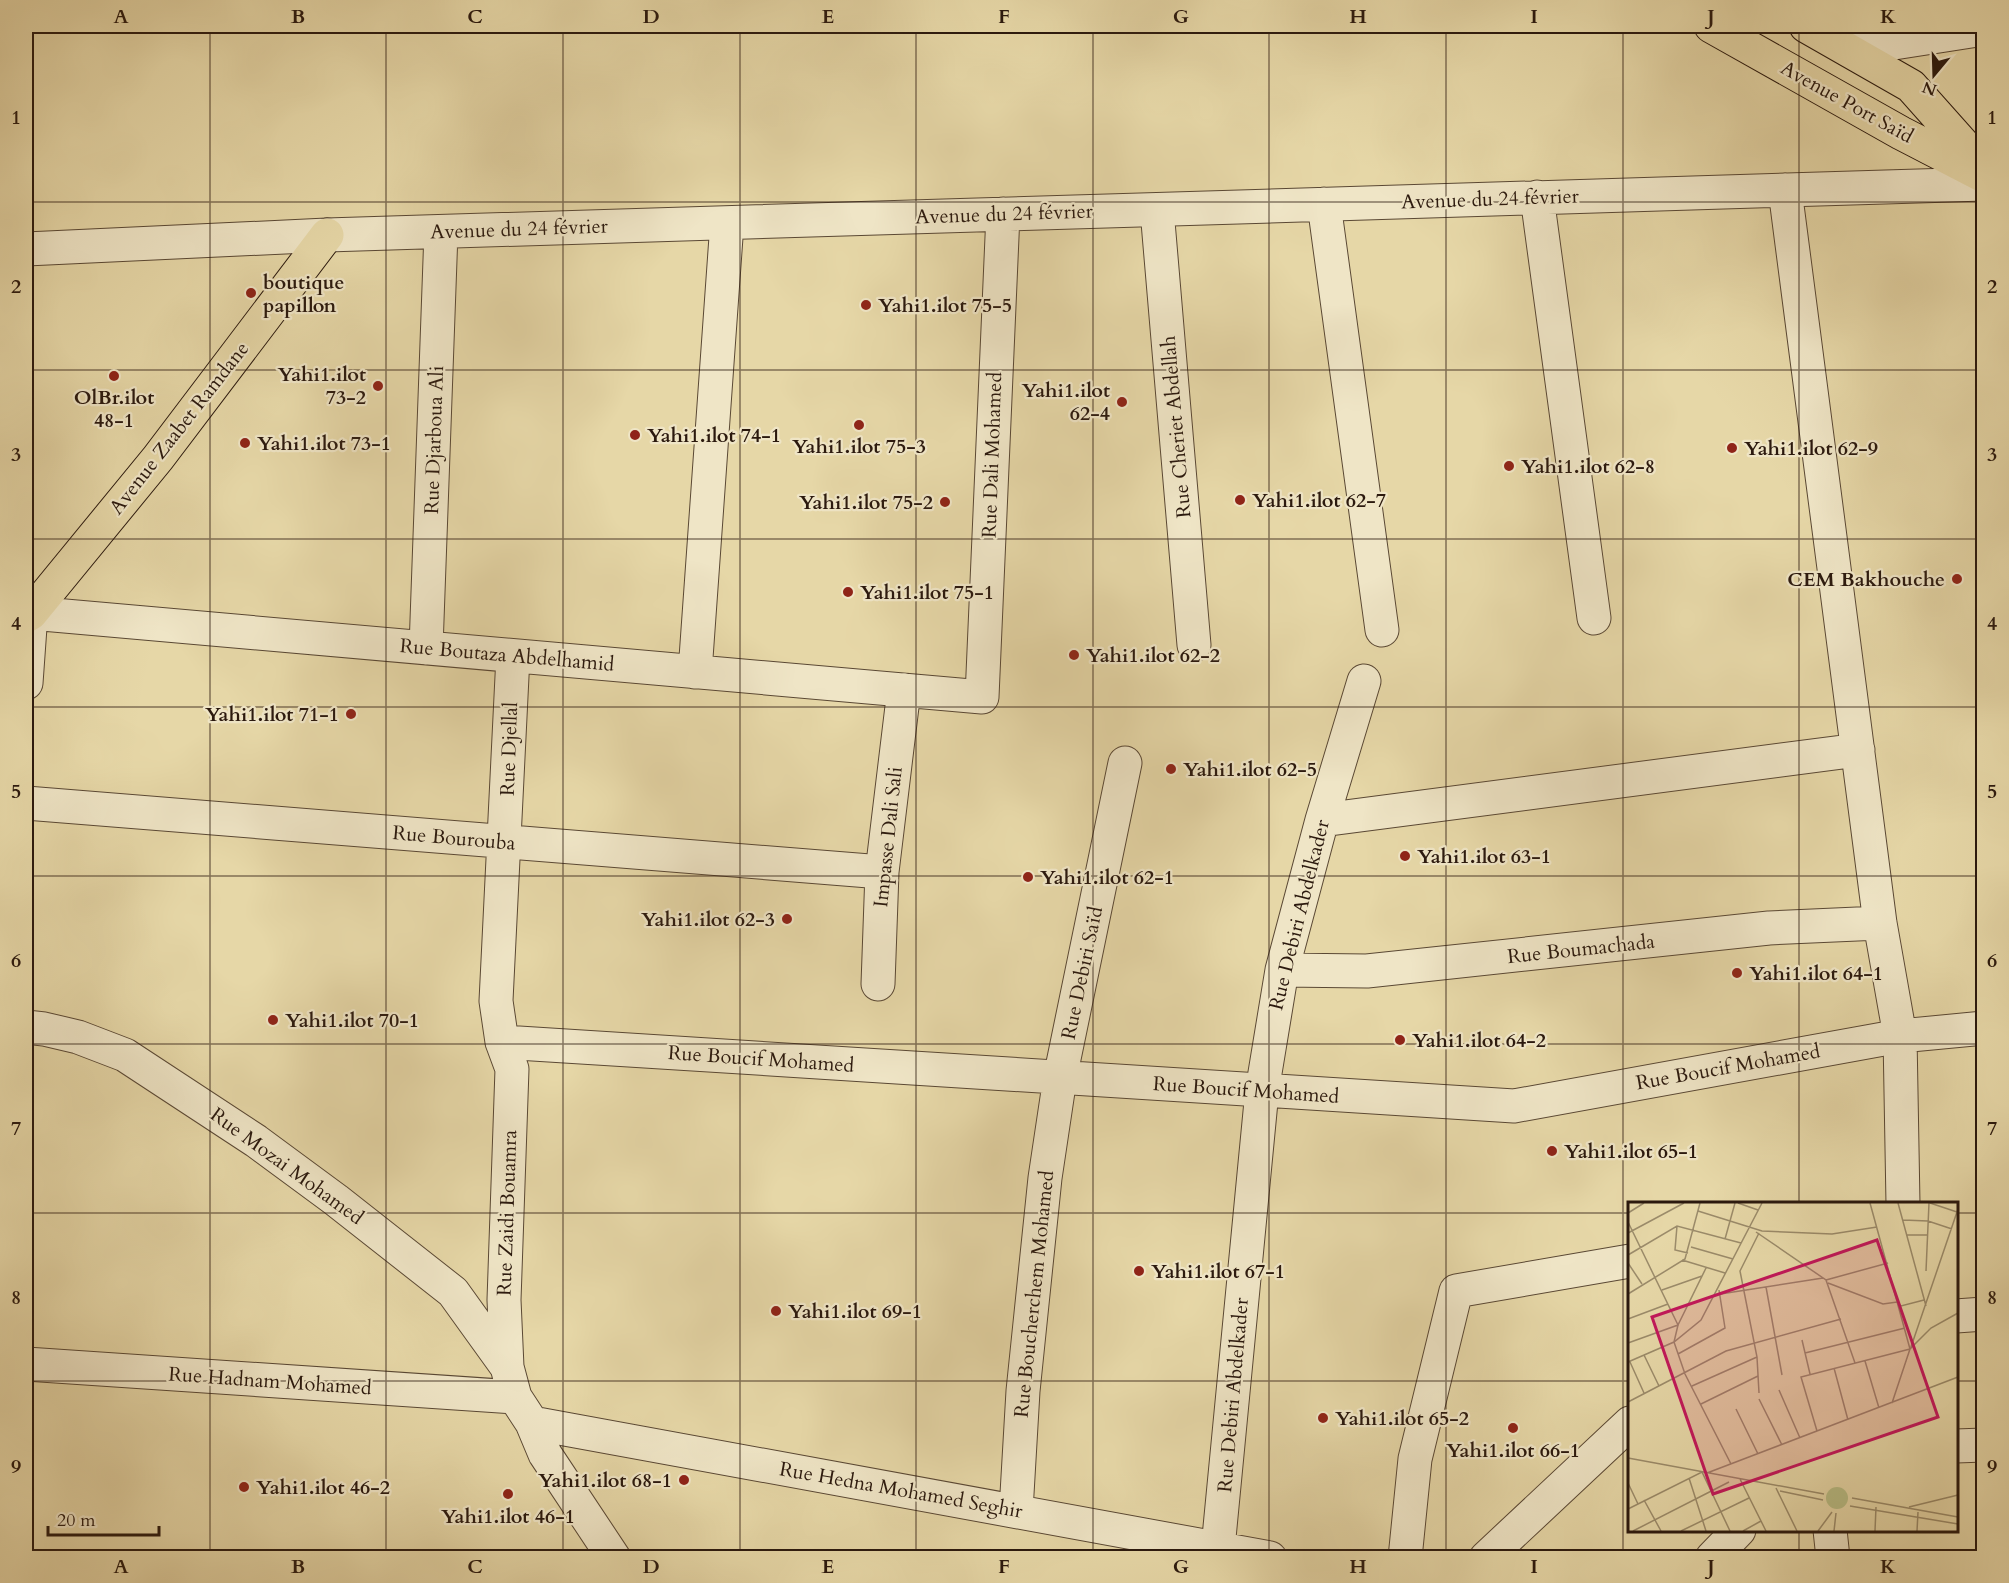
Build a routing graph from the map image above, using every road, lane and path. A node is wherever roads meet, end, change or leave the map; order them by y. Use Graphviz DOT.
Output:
graph roads {
  1 [pos="1711,26"];
  2 [pos="1806,26"];
  3 [pos="1983,29"];
  4 [pos="1754,37"];
  5 [pos="1849,50"];
  6 [pos="1983,168"];
  7 [pos="1983,176"];
  8 [pos="1983,184"];
  9 [pos="1785,190"];
  10 [pos="1537,197"];
  11 [pos="1324,204"];
  12 [pos="1157,210"];
  13 [pos="1003,214"];
  14 [pos="728,223"];
  15 [pos="441,232"];
  16 [pos="327,235"];
  17 [pos="26,249"];
  18 [pos="27,616"];
  19 [pos="1594,618"];
  20 [pos="1382,630"];
  21 [pos="1194,645"];
  22 [pos="426,648"];
  23 [pos="513,656"];
  24 [pos="695,672"];
  25 [pos="1364,681"];
  26 [pos="26,683"];
  27 [pos="904,690"];
  28 [pos="982,697"];
  29 [pos="1858,750"];
  30 [pos="1125,763"];
  31 [pos="26,803"];
  32 [pos="1322,819"];
  33 [pos="505,842"];
  34 [pos="882,872"];
  35 [pos="1881,923"];
  36 [pos="1282,970"];
  37 [pos="878,984"];
  38 [pos="26,1027"];
  39 [pos="1983,1028"];
  40 [pos="1900,1036"];
  41 [pos="502,1042"];
  42 [pos="1060,1078"];
  43 [pos="1262,1090"];
  44 [pos="1903,1202"];
  45 [pos="1628,1261"];
  46 [pos="1983,1314"];
  47 [pos="1958,1316"];
  48 [pos="26,1364"];
  49 [pos="518,1396"];
  50 [pos="1628,1424"];
  51 [pos="1958,1446"];
  52 [pos="1983,1446"];
  53 [pos="1016,1511"];
  54 [pos="1737,1532"];
  55 [pos="1830,1532"];
  56 [pos="1217,1553"];
  57 [pos="614,1557"];
  58 [pos="1270,1557"];
  59 [pos="1405,1557"];
  60 [pos="1486,1557"];
  61 [pos="1712,1557"];
  62 [pos="1833,1557"];
  1 -- 4 [label="main road, Avenue Port Saïd"];
  2 -- 5 [label="main road, Avenue Port Saïd"];
  3 -- 5 [label="street"];
  4 -- 7 [label="main road, Avenue Port Saïd"];
  5 -- 6 [label="main road, Avenue Port Saïd"];
  8 -- 9 [label="street, Avenue du 24 février"];
  9 -- 10 [label="street, Avenue du 24 février"];
  9 -- 29 [label="street"];
  10 -- 11 [label="street, Avenue du 24 février"];
  10 -- 19 [label="street"];
  11 -- 12 [label="street, Avenue du 24 février"];
  11 -- 20 [label="street"];
  12 -- 13 [label="street, Avenue du 24 février"];
  12 -- 21 [label="street, Rue Cheriet Abdellah"];
  13 -- 14 [label="street, Avenue du 24 février"];
  13 -- 28 [label="street, Rue Dali Mohamed"];
  14 -- 15 [label="street, Avenue du 24 février"];
  14 -- 24 [label="street"];
  15 -- 16 [label="street, Avenue du 24 février"];
  15 -- 22 [label="street, Rue Djarboua Ali"];
  16 -- 17 [label="street, Avenue du 24 février"];
  16 -- 18 [label="main road, Avenue Zaabet Ramdane"];
  18 -- 22 [label="street, Rue Boutaza Abdelhamid"];
  18 -- 26 [label="street"];
  22 -- 23 [label="street, Rue Boutaza Abdelhamid"];
  23 -- 24 [label="street, Rue Boutaza Abdelhamid"];
  23 -- 33 [label="street, Rue Djellal"];
  24 -- 27 [label="street, Rue Boutaza Abdelhamid"];
  25 -- 32 [label="street, Rue Debiri Abdelkader"];
  27 -- 28 [label="street, Rue Boutaza Abdelhamid"];
  27 -- 34 [label="street, Impasse Dali Sali"];
  29 -- 32 [label="street"];
  29 -- 35 [label="street"];
  30 -- 42 [label="street, Rue Debiri Saïd"];
  31 -- 33 [label="street, Rue Bourouba"];
  32 -- 36 [label="street, Rue Debiri Abdelkader"];
  33 -- 34 [label="street, Rue Bourouba"];
  33 -- 41 [label="street, Rue Zaidi Bouamra"];
  34 -- 37 [label="street, Impasse Dali Sali"];
  35 -- 36 [label="street, Rue Boumachada"];
  35 -- 40 [label="street"];
  36 -- 43 [label="street, Rue Debiri Abdelkader"];
  38 -- 49 [label="street, Rue Mozai Mohamed"];
  39 -- 40 [label="street, Rue Boucif Mohamed"];
  40 -- 43 [label="street, Rue Boucif Mohamed"];
  40 -- 44 [label="street"];
  41 -- 42 [label="street, Rue Boucif Mohamed"];
  41 -- 49 [label="street, Rue Zaidi Bouamra"];
  42 -- 43 [label="street, Rue Boucif Mohamed"];
  42 -- 53 [label="street, Rue Boucherchem Mohamed"];
  43 -- 56 [label="street, Rue Debiri Abdelkader"];
  45 -- 59 [label="street"];
  46 -- 47 [label="street"];
  48 -- 49 [label="street, Rue Hadnam Mohamed"];
  49 -- 53 [label="street, Rue Hedna Mohamed Seghir"];
  49 -- 57 [label="street, Rue Zaidi Bouamra"];
  50 -- 60 [label="street"];
  51 -- 52 [label="street"];
  53 -- 56 [label="street, Rue Hedna Mohamed Seghir"];
  54 -- 61 [label="street"];
  55 -- 62 [label="street"];
  56 -- 58 [label="street, Rue Hedna Mohamed Seghir"];
}
